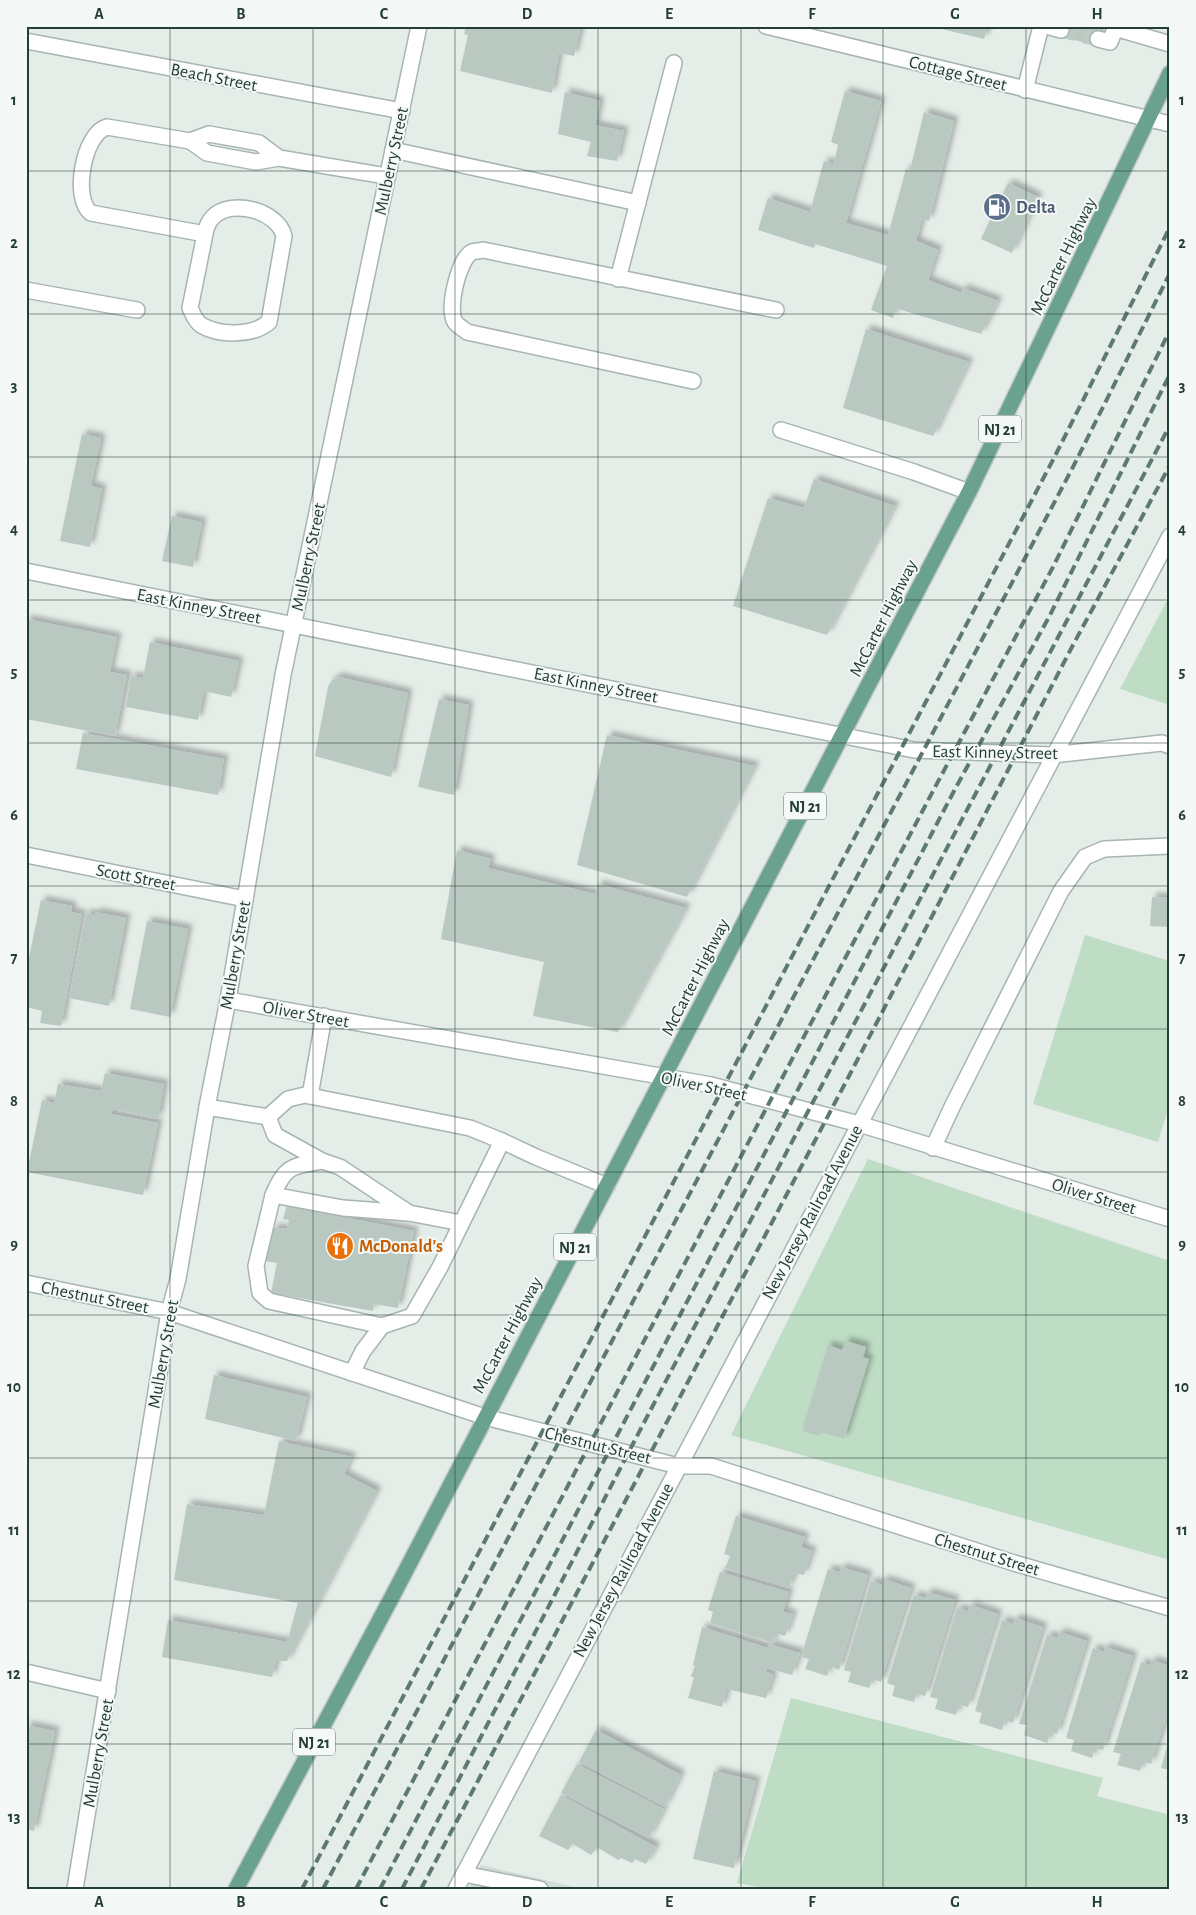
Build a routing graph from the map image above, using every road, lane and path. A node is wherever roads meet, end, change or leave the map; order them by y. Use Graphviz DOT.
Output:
graph roads {
  1 [pos="419,26"];
  2 [pos="766,26"];
  3 [pos="1041,26"];
  4 [pos="1046,26"];
  5 [pos="1115,27"];
  6 [pos="1062,30"];
  7 [pos="1098,39"];
  8 [pos="26,41"];
  9 [pos="1170,44"];
  10 [pos="674,63"];
  11 [pos="1170,73"];
  12 [pos="1025,90"];
  13 [pos="402,111"];
  14 [pos="1149,120"];
  15 [pos="1170,124"];
  16 [pos="393,150"];
  17 [pos="386,176"];
  18 [pos="638,203"];
  19 [pos="205,234"];
  20 [pos="618,279"];
  21 [pos="26,290"];
  22 [pos="136,310"];
  23 [pos="776,310"];
  24 [pos="693,380"];
  25 [pos="781,430"];
  26 [pos="969,492"];
  27 [pos="1170,536"];
  28 [pos="26,571"];
  29 [pos="294,625"];
  30 [pos="843,735"];
  31 [pos="1170,746"];
  32 [pos="1052,755"];
  33 [pos="1170,846"];
  34 [pos="26,855"];
  35 [pos="245,899"];
  36 [pos="228,1000"];
  37 [pos="324,1016"];
  38 [pos="663,1077"];
  39 [pos="310,1096"];
  40 [pos="207,1107"];
  41 [pos="268,1117"];
  42 [pos="859,1124"];
  43 [pos="502,1141"];
  44 [pos="933,1148"];
  45 [pos="322,1161"];
  46 [pos="607,1186"];
  47 [pos="273,1195"];
  48 [pos="408,1213"];
  49 [pos="1170,1219"];
  50 [pos="461,1223"];
  51 [pos="26,1283"];
  52 [pos="169,1312"];
  53 [pos="382,1326"];
  54 [pos="352,1373"];
  55 [pos="485,1417"];
  56 [pos="678,1466"];
  57 [pos="1170,1608"];
  58 [pos="26,1672"];
  59 [pos="108,1691"];
  60 [pos="464,1874"];
  61 [pos="75,1889"];
  62 [pos="236,1889"];
  63 [pos="456,1889"];
  64 [pos="540,1889"];
  1 -- 13 [label="street, Mulberry Street"];
  2 -- 12 [label="street, Cottage Street"];
  3 -- 12 [label="street"];
  4 -- 6 [label="street"];
  5 -- 7 [label="street"];
  5 -- 9 [label="street"];
  8 -- 13 [label="street, Beach Street"];
  10 -- 18 [label="street"];
  11 -- 14 [label="main road, McCarter Highway / NJ 21"];
  12 -- 14 [label="street, Cottage Street"];
  13 -- 16 [label="street, Mulberry Street"];
  14 -- 15 [label="street, Cottage Street"];
  14 -- 26 [label="main road, McCarter Highway / NJ 21"];
  16 -- 17 [label="street, Mulberry Street"];
  16 -- 18 [label="street"];
  17 -- 19 [label="street"];
  17 -- 29 [label="street, Mulberry Street"];
  18 -- 20 [label="street"];
  19 -- 19 [label="street"];
  20 -- 23 [label="street"];
  20 -- 24 [label="street"];
  21 -- 22 [label="street"];
  25 -- 26 [label="street"];
  26 -- 30 [label="main road, McCarter Highway / NJ 21"];
  27 -- 32 [label="street, New Jersey Railroad Avenue"];
  28 -- 29 [label="street, East Kinney Street"];
  29 -- 30 [label="street, East Kinney Street"];
  29 -- 35 [label="street, Mulberry Street"];
  30 -- 32 [label="street, East Kinney Street"];
  30 -- 38 [label="main road, McCarter Highway / NJ 21"];
  31 -- 32 [label="street, East Kinney Street"];
  32 -- 42 [label="street, New Jersey Railroad Avenue"];
  33 -- 44 [label="street"];
  34 -- 35 [label="street, Scott Street"];
  35 -- 36 [label="street, Mulberry Street"];
  36 -- 37 [label="street, Oliver Street"];
  36 -- 40 [label="street, Mulberry Street"];
  37 -- 38 [label="street, Oliver Street"];
  37 -- 39 [label="street"];
  38 -- 42 [label="street, Oliver Street"];
  38 -- 46 [label="main road, McCarter Highway / NJ 21"];
  39 -- 41 [label="street"];
  39 -- 43 [label="street"];
  40 -- 41 [label="street"];
  40 -- 52 [label="street, Mulberry Street"];
  41 -- 45 [label="street"];
  42 -- 44 [label="street, Oliver Street"];
  42 -- 56 [label="street, New Jersey Railroad Avenue"];
  43 -- 46 [label="street"];
  43 -- 50 [label="street"];
  44 -- 49 [label="street, Oliver Street"];
  45 -- 47 [label="street"];
  45 -- 48 [label="street"];
  46 -- 55 [label="main road, McCarter Highway / NJ 21"];
  47 -- 48 [label="street"];
  47 -- 53 [label="street"];
  48 -- 50 [label="street"];
  50 -- 53 [label="street"];
  51 -- 52 [label="street, Chestnut Street"];
  52 -- 54 [label="street, Chestnut Street"];
  52 -- 59 [label="street, Mulberry Street"];
  53 -- 54 [label="street"];
  54 -- 55 [label="street, Chestnut Street"];
  55 -- 56 [label="street, Chestnut Street"];
  55 -- 62 [label="main road, McCarter Highway / NJ 21"];
  56 -- 57 [label="street, Chestnut Street"];
  56 -- 60 [label="street, New Jersey Railroad Avenue"];
  58 -- 59 [label="street"];
  59 -- 61 [label="street, Mulberry Street"];
  60 -- 63 [label="street, New Jersey Railroad Avenue"];
  60 -- 64 [label="street"];
}
